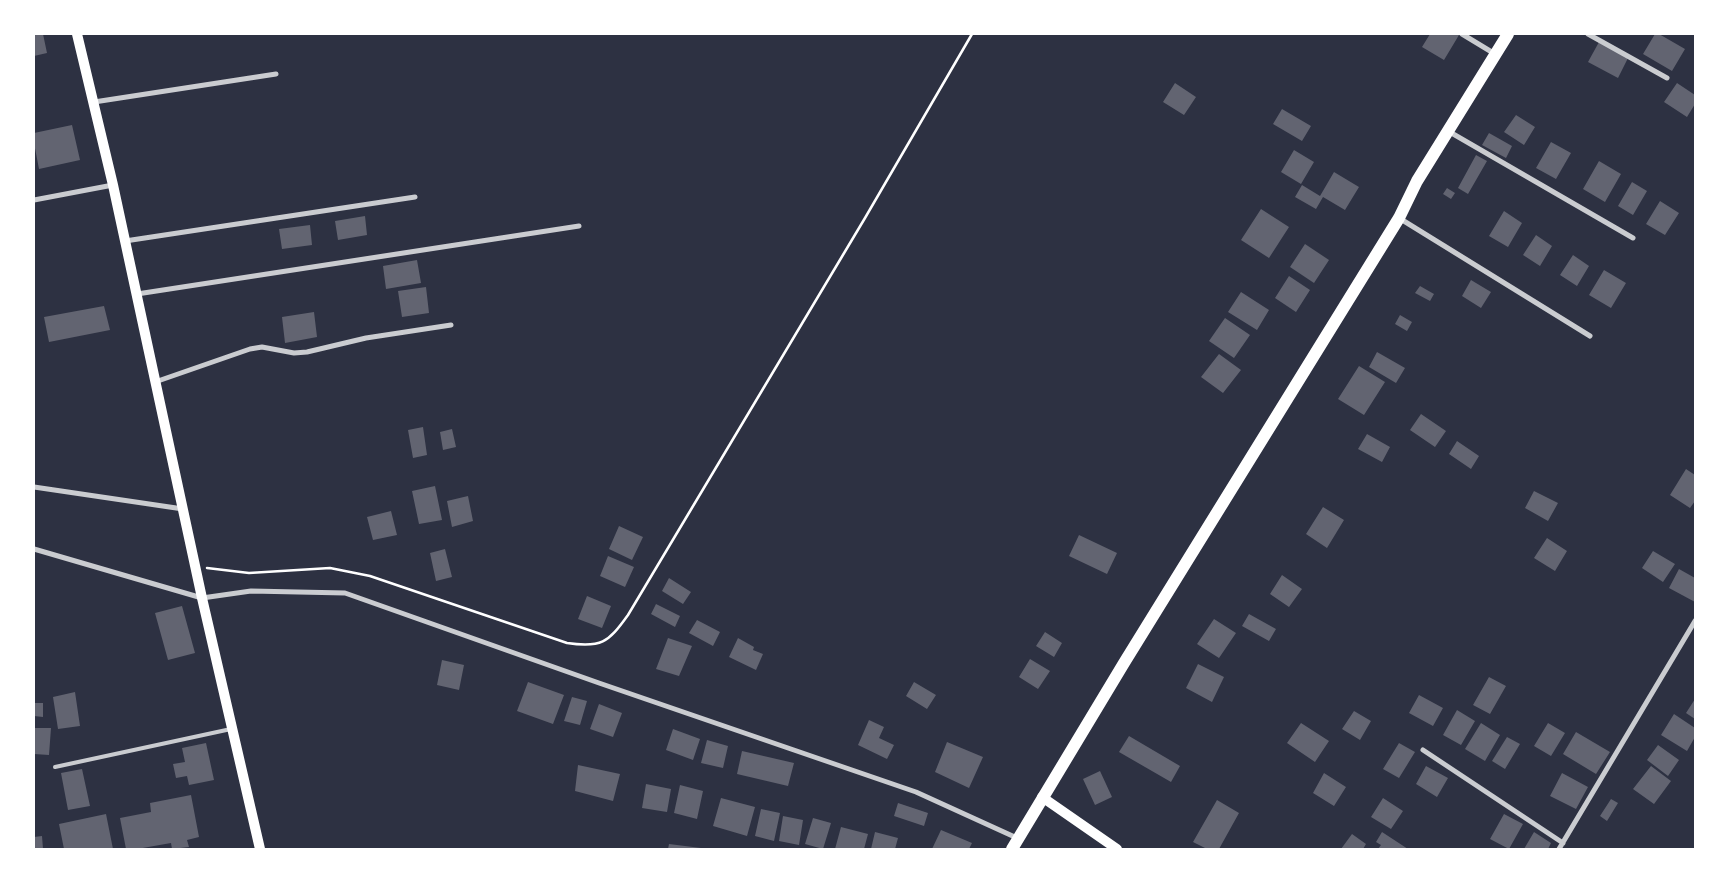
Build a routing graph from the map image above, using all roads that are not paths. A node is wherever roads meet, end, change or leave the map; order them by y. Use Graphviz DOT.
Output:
graph roads {
  1 [pos="77,34"];
  2 [pos="1462,34"];
  3 [pos="1508,34"];
  4 [pos="1588,34"];
  5 [pos="1495,54"];
  6 [pos="276,74"];
  7 [pos="1667,78"];
  8 [pos="93,102"];
  9 [pos="1448,131"];
  10 [pos="112,185"];
  11 [pos="415,197"];
  12 [pos="34,200"];
  13 [pos="1400,218"];
  14 [pos="579,226"];
  15 [pos="1633,238"];
  16 [pos="125,241"];
  17 [pos="136,294"];
  18 [pos="451,325"];
  19 [pos="1590,336"];
  20 [pos="155,382"];
  21 [pos="34,487"];
  22 [pos="182,510"];
  23 [pos="34,549"];
  24 [pos="202,598"];
  25 [pos="1694,625"];
  26 [pos="232,729"];
  27 [pos="1423,750"];
  28 [pos="55,767"];
  29 [pos="1042,797"];
  30 [pos="1563,843"];
  31 [pos="1015,844"];
  32 [pos="260,849"];
  33 [pos="1117,849"];
  34 [pos="1559,849"];
  1 -- 8 [label="main road"];
  2 -- 5 [label="street"];
  3 -- 5 [label="main road"];
  4 -- 7 [label="street"];
  5 -- 9 [label="main road"];
  6 -- 8 [label="street"];
  8 -- 10 [label="main road"];
  9 -- 13 [label="main road"];
  9 -- 15 [label="street"];
  10 -- 12 [label="street"];
  10 -- 16 [label="main road"];
  11 -- 16 [label="street"];
  13 -- 19 [label="street"];
  13 -- 29 [label="main road"];
  14 -- 17 [label="street"];
  16 -- 17 [label="main road"];
  17 -- 20 [label="main road"];
  18 -- 20 [label="street"];
  20 -- 22 [label="main road"];
  21 -- 22 [label="street"];
  22 -- 24 [label="main road"];
  23 -- 24 [label="street"];
  24 -- 26 [label="main road"];
  24 -- 31 [label="street"];
  25 -- 30 [label="street"];
  26 -- 28 [label="lane"];
  26 -- 32 [label="main road"];
  27 -- 30 [label="street"];
  29 -- 31 [label="main road"];
  29 -- 33 [label="main road"];
  30 -- 34 [label="street"];
}
